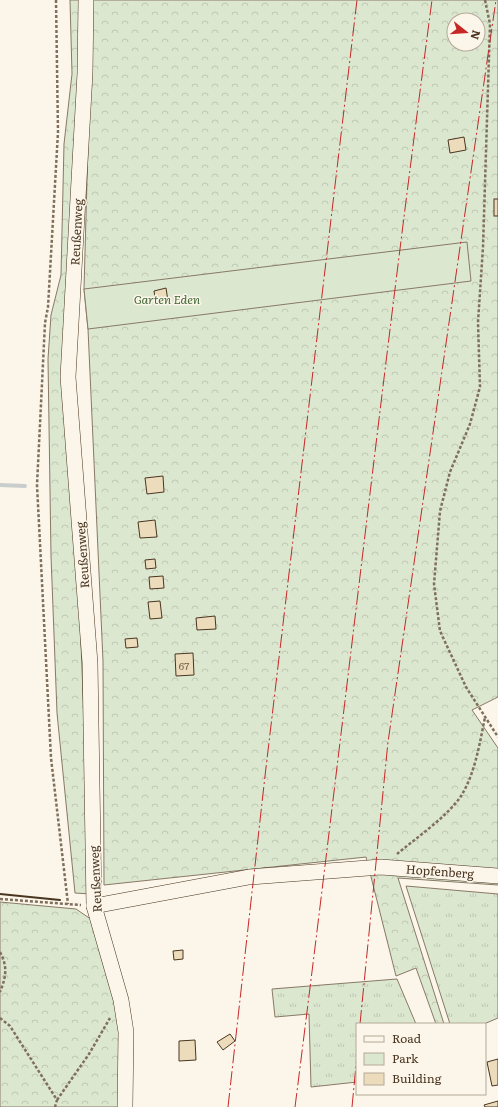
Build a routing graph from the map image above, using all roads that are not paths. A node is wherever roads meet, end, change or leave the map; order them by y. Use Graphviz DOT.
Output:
graph roads {
  1 [pos="86,0"];
  2 [pos="498,876"];
  3 [pos="94,906"];
  4 [pos="125,1107"];
  1 -- 3 [label="street, Reußenweg"];
  2 -- 3 [label="street, Hopfenberg"];
  3 -- 4 [label="street, Reußenweg"];
}
